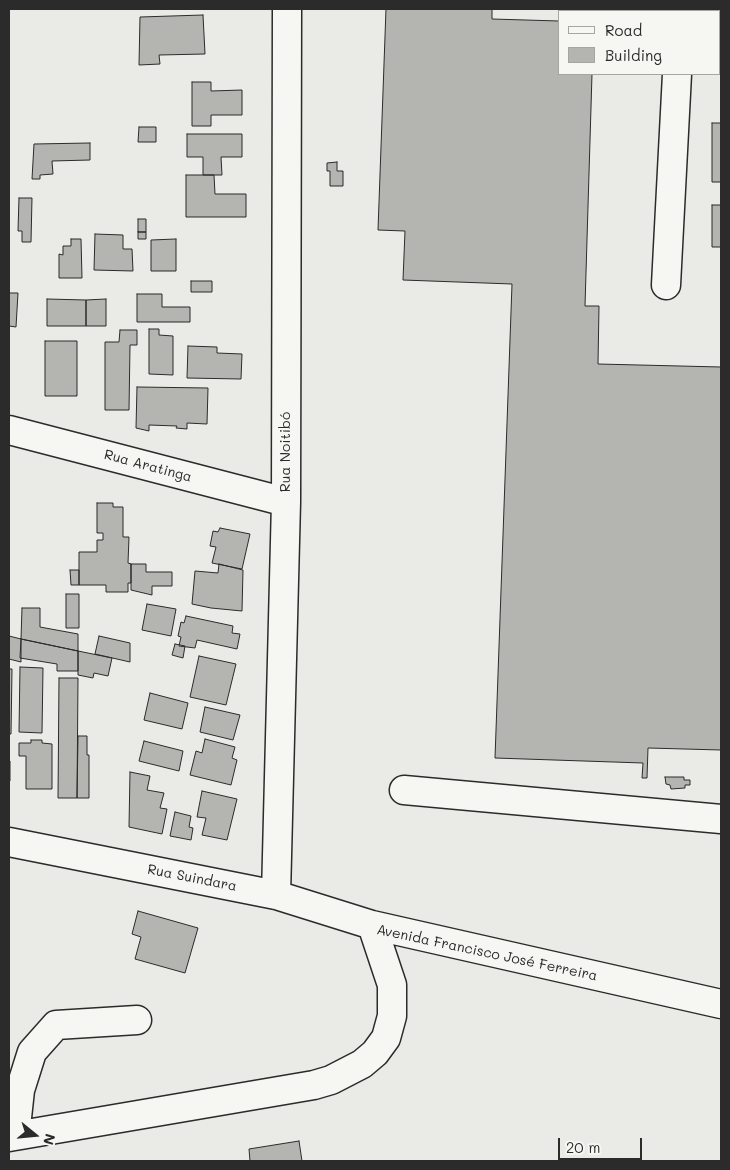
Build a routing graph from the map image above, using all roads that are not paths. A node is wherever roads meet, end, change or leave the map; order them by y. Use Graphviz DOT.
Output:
graph roads {
  1 [pos="287,9"];
  2 [pos="676,75"];
  3 [pos="666,285"];
  4 [pos="9,430"];
  5 [pos="286,502"];
  6 [pos="404,790"];
  7 [pos="721,819"];
  8 [pos="9,842"];
  9 [pos="276,894"];
  10 [pos="372,925"];
  11 [pos="721,1004"];
  12 [pos="137,1020"];
  13 [pos="12,1136"];
  1 -- 5 [label="street, Rua Noitibó"];
  2 -- 3 [label="street"];
  4 -- 5 [label="street, Rua Aratinga"];
  5 -- 9 [label="street, Rua Noitibó"];
  6 -- 7 [label="street"];
  8 -- 9 [label="street, Rua Suindara"];
  9 -- 10 [label="street, Rua Suindara"];
  10 -- 11 [label="street, Avenida Francisco José Ferreira"];
  10 -- 13 [label="street, Avenida Francisco José Ferreira"];
  12 -- 13 [label="street"];
}
